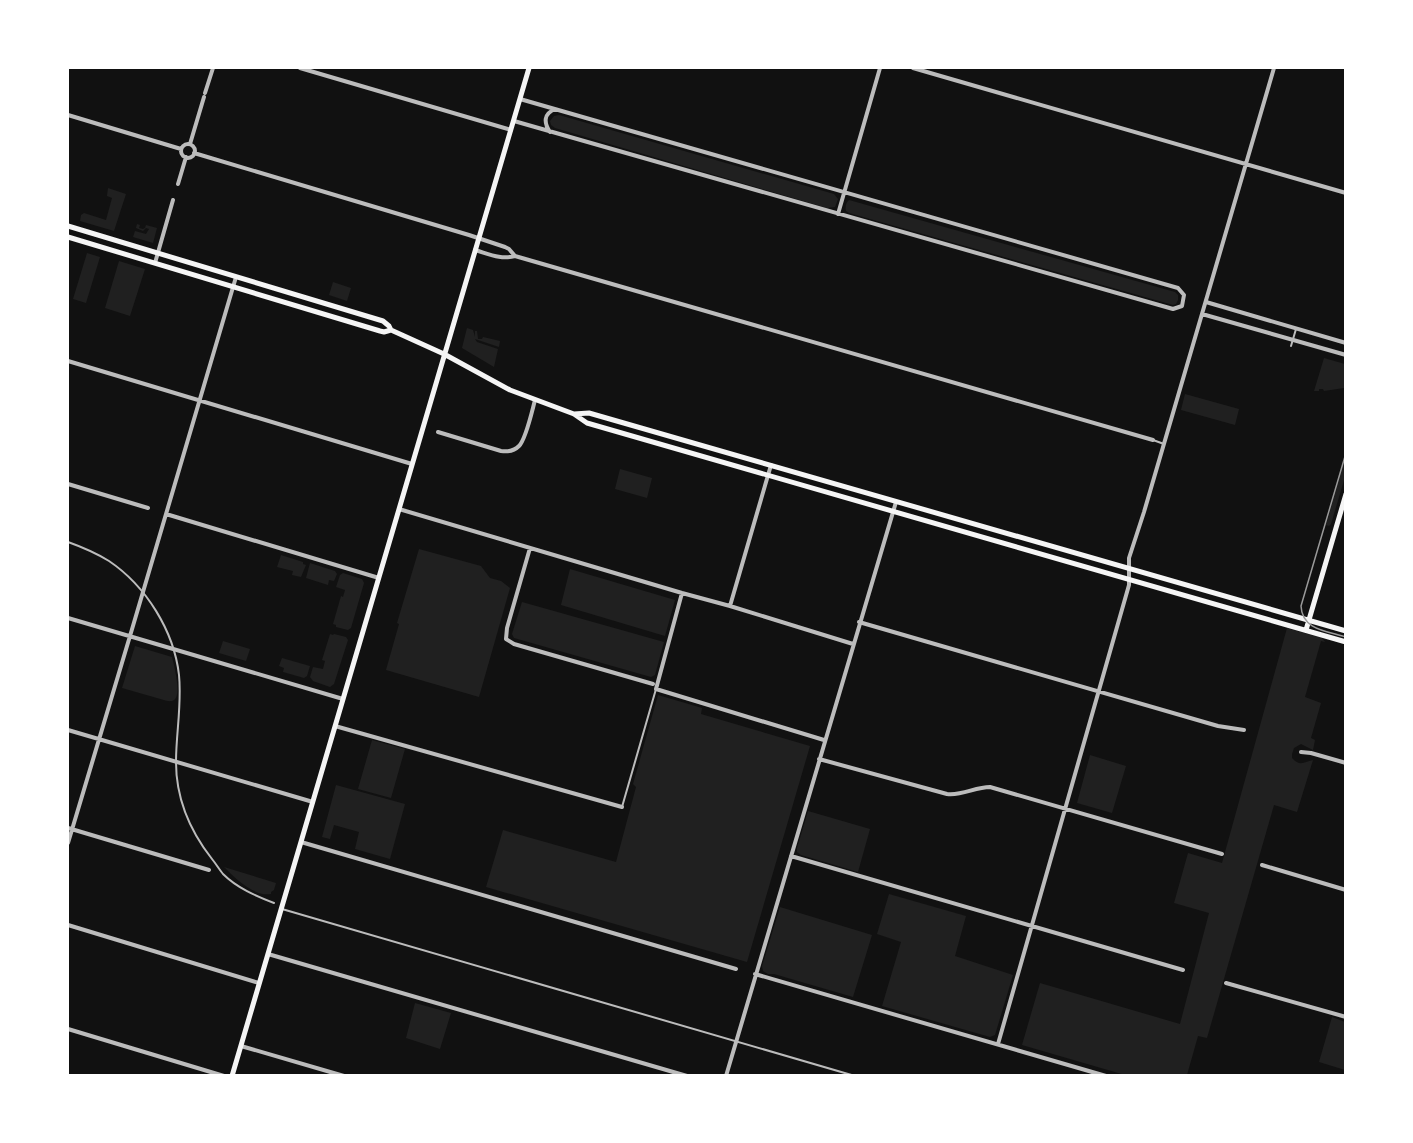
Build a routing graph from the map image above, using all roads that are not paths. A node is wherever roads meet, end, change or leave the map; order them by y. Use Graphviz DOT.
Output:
graph roads {
  1 [pos="213,68"];
  2 [pos="300,68"];
  3 [pos="529,68"];
  4 [pos="880,68"];
  5 [pos="913,68"];
  6 [pos="1274,68"];
  7 [pos="520,99"];
  8 [pos="555,109"];
  9 [pos="68,115"];
  10 [pos="513,121"];
  11 [pos="511,130"];
  12 [pos="550,132"];
  13 [pos="190,144"];
  14 [pos="181,149"];
  15 [pos="194,153"];
  16 [pos="186,157"];
  17 [pos="1245,164"];
  18 [pos="178,184"];
  19 [pos="844,193"];
  20 [pos="1346,193"];
  21 [pos="173,200"];
  22 [pos="838,214"];
  23 [pos="68,226"];
  24 [pos="68,237"];
  25 [pos="479,238"];
  26 [pos="475,250"];
  27 [pos="158,253"];
  28 [pos="515,256"];
  29 [pos="155,264"];
  30 [pos="236,276"];
  31 [pos="233,287"];
  32 [pos="1206,302"];
  33 [pos="1202,314"];
  34 [pos="1296,329"];
  35 [pos="391,330"];
  36 [pos="1293,340"];
  37 [pos="1346,343"];
  38 [pos="1291,346"];
  39 [pos="444,354"];
  40 [pos="1346,356"];
  41 [pos="68,361"];
  42 [pos="200,400"];
  43 [pos="535,400"];
  44 [pos="574,414"];
  45 [pos="438,432"];
  46 [pos="1153,440"];
  47 [pos="1164,444"];
  48 [pos="412,464"];
  49 [pos="771,465"];
  50 [pos="768,475"];
  51 [pos="68,484"];
  52 [pos="1346,494"];
  53 [pos="896,502"];
  54 [pos="148,508"];
  55 [pos="399,509"];
  56 [pos="893,512"];
  57 [pos="166,514"];
  58 [pos="68,542"];
  59 [pos="530,548"];
  60 [pos="1129,568"];
  61 [pos="379,578"];
  62 [pos="1129,579"];
  63 [pos="1180,583"];
  64 [pos="143,593"];
  65 [pos="682,593"];
  66 [pos="1177,593"];
  67 [pos="730,606"];
  68 [pos="68,618"];
  69 [pos="1309,621"];
  70 [pos="859,622"];
  71 [pos="1306,630"];
  72 [pos="1346,631"];
  73 [pos="130,636"];
  74 [pos="1346,642"];
  75 [pos="853,644"];
  76 [pos="174,649"];
  77 [pos="653,684"];
  78 [pos="656,689"];
  79 [pos="1099,691"];
  80 [pos="343,699"];
  81 [pos="335,726"];
  82 [pos="68,730"];
  83 [pos="1244,730"];
  84 [pos="98,740"];
  85 [pos="824,740"];
  86 [pos="1301,752"];
  87 [pos="819,759"];
  88 [pos="176,762"];
  89 [pos="1346,763"];
  90 [pos="313,802"];
  91 [pos="622,807"];
  92 [pos="1065,809"];
  93 [pos="70,828"];
  94 [pos="68,843"];
  95 [pos="301,843"];
  96 [pos="1222,854"];
  97 [pos="791,856"];
  98 [pos="1262,865"];
  99 [pos="209,870"];
  100 [pos="1346,890"];
  101 [pos="274,903"];
  102 [pos="282,909"];
  103 [pos="68,925"];
  104 [pos="1031,927"];
  105 [pos="268,954"];
  106 [pos="736,969"];
  107 [pos="1183,970"];
  108 [pos="755,974"];
  109 [pos="260,983"];
  110 [pos="1226,983"];
  111 [pos="1346,1017"];
  112 [pos="68,1029"];
  113 [pos="735,1040"];
  114 [pos="998,1044"];
  115 [pos="241,1046"];
  116 [pos="224,1076"];
  117 [pos="232,1076"];
  118 [pos="344,1076"];
  119 [pos="687,1076"];
  120 [pos="726,1076"];
  121 [pos="855,1076"];
  122 [pos="1106,1076"];
  1 -- 13 [label="street"];
  2 -- 11 [label="street"];
  3 -- 7 [label="main road"];
  4 -- 19 [label="street"];
  5 -- 17 [label="street"];
  6 -- 17 [label="street"];
  7 -- 8 [label="street"];
  7 -- 10 [label="main road"];
  8 -- 12 [label="street"];
  8 -- 19 [label="street"];
  9 -- 14 [label="street"];
  10 -- 11 [label="main road"];
  10 -- 12 [label="street"];
  11 -- 25 [label="main road"];
  12 -- 22 [label="street"];
  13 -- 14 [label="street"];
  13 -- 15 [label="street"];
  14 -- 16 [label="street"];
  15 -- 16 [label="street"];
  15 -- 25 [label="street"];
  16 -- 18 [label="street"];
  17 -- 20 [label="street"];
  17 -- 32 [label="street"];
  19 -- 22 [label="street"];
  19 -- 22 [label="street"];
  21 -- 27 [label="street"];
  23 -- 27 [label="main road"];
  24 -- 29 [label="main road"];
  25 -- 26 [label="main road"];
  25 -- 28 [label="street"];
  26 -- 28 [label="street"];
  26 -- 39 [label="main road"];
  27 -- 29 [label="street"];
  27 -- 30 [label="main road"];
  28 -- 46 [label="street"];
  29 -- 31 [label="main road"];
  30 -- 31 [label="street"];
  30 -- 35 [label="main road"];
  31 -- 35 [label="main road"];
  31 -- 42 [label="street"];
  32 -- 33 [label="street"];
  32 -- 34 [label="street"];
  33 -- 36 [label="street"];
  33 -- 47 [label="street"];
  34 -- 36 [label="lane"];
  34 -- 37 [label="street"];
  35 -- 39 [label="main road"];
  36 -- 38 [label="lane"];
  36 -- 40 [label="street"];
  39 -- 43 [label="main road"];
  39 -- 48 [label="main road"];
  41 -- 42 [label="street"];
  42 -- 48 [label="street"];
  42 -- 57 [label="street"];
  43 -- 44 [label="main road"];
  43 -- 45 [label="street"];
  44 -- 49 [label="main road"];
  44 -- 50 [label="main road"];
  46 -- 47 [label="lane"];
  47 -- 60 [label="street"];
  48 -- 55 [label="main road"];
  49 -- 50 [label="street"];
  49 -- 53 [label="main road"];
  50 -- 56 [label="main road"];
  50 -- 67 [label="street"];
  51 -- 54 [label="street"];
  52 -- 69 [label="main road"];
  53 -- 56 [label="street"];
  53 -- 60 [label="main road"];
  55 -- 59 [label="street"];
  55 -- 61 [label="main road"];
  56 -- 62 [label="main road"];
  56 -- 70 [label="street"];
  57 -- 61 [label="street"];
  57 -- 64 [label="street"];
  58 -- 64 [label="lane"];
  59 -- 65 [label="street"];
  59 -- 77 [label="street"];
  60 -- 62 [label="street"];
  60 -- 63 [label="main road"];
  61 -- 80 [label="main road"];
  62 -- 66 [label="main road"];
  62 -- 79 [label="street"];
  63 -- 66 [label="main road"];
  63 -- 69 [label="main road"];
  64 -- 73 [label="street"];
  64 -- 76 [label="lane"];
  65 -- 67 [label="street"];
  65 -- 78 [label="street"];
  66 -- 71 [label="main road"];
  67 -- 75 [label="street"];
  68 -- 73 [label="street"];
  69 -- 71 [label="main road"];
  69 -- 72 [label="main road"];
  70 -- 75 [label="street"];
  70 -- 79 [label="street"];
  71 -- 74 [label="main road"];
  73 -- 76 [label="street"];
  73 -- 84 [label="street"];
  75 -- 85 [label="street"];
  76 -- 80 [label="street"];
  76 -- 88 [label="lane"];
  78 -- 85 [label="street"];
  78 -- 91 [label="lane"];
  79 -- 83 [label="street"];
  79 -- 92 [label="street"];
  80 -- 81 [label="main road"];
  81 -- 90 [label="main road"];
  81 -- 91 [label="street"];
  82 -- 84 [label="street"];
  84 -- 88 [label="street"];
  84 -- 93 [label="street"];
  85 -- 87 [label="street"];
  86 -- 89 [label="street"];
  87 -- 92 [label="street"];
  87 -- 97 [label="street"];
  88 -- 90 [label="street"];
  88 -- 101 [label="lane"];
  90 -- 95 [label="main road"];
  92 -- 96 [label="street"];
  92 -- 104 [label="street"];
  93 -- 94 [label="street"];
  93 -- 99 [label="street"];
  95 -- 102 [label="main road"];
  95 -- 106 [label="street"];
  97 -- 104 [label="street"];
  97 -- 108 [label="street"];
  98 -- 100 [label="street"];
  102 -- 105 [label="main road"];
  102 -- 113 [label="lane"];
  103 -- 109 [label="street"];
  104 -- 107 [label="street"];
  104 -- 114 [label="street"];
  105 -- 109 [label="main road"];
  105 -- 119 [label="street"];
  108 -- 113 [label="street"];
  108 -- 114 [label="street"];
  109 -- 115 [label="main road"];
  110 -- 111 [label="street"];
  112 -- 116 [label="street"];
  113 -- 120 [label="street"];
  113 -- 121 [label="lane"];
  114 -- 122 [label="street"];
  115 -- 117 [label="main road"];
  115 -- 118 [label="street"];
}
